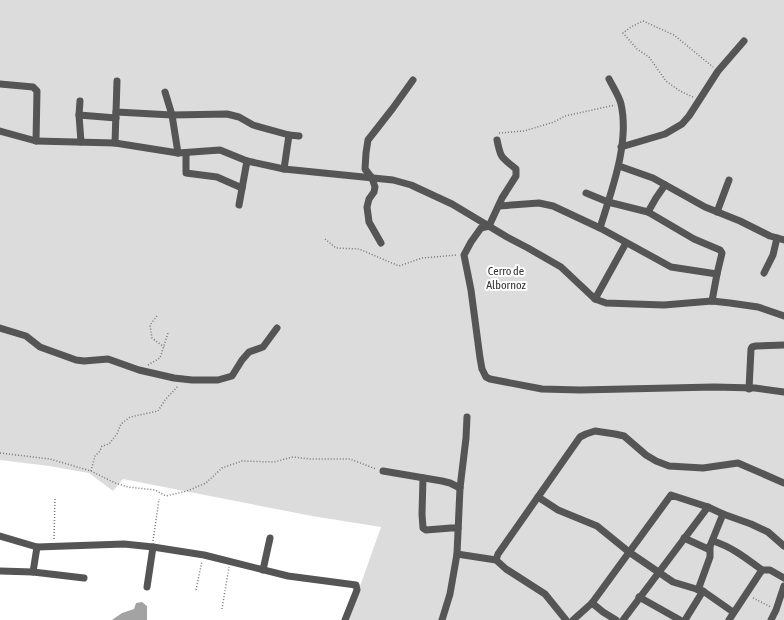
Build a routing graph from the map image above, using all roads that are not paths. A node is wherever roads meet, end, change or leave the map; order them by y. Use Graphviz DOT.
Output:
graph roads {
  1 [pos="744,40"];
  2 [pos="609,79"];
  3 [pos="413,80"];
  4 [pos="117,81"];
  5 [pos="0,84"];
  6 [pos="165,92"];
  7 [pos="80,101"];
  8 [pos="79,115"];
  9 [pos="116,115"];
  10 [pos="172,115"];
  11 [pos="0,131"];
  12 [pos="289,134"];
  13 [pos="299,136"];
  14 [pos="497,140"];
  15 [pos="36,141"];
  16 [pos="80,142"];
  17 [pos="115,143"];
  18 [pos="621,147"];
  19 [pos="178,153"];
  20 [pos="186,153"];
  21 [pos="247,160"];
  22 [pos="619,166"];
  23 [pos="284,170"];
  24 [pos="372,178"];
  25 [pos="730,180"];
  26 [pos="665,185"];
  27 [pos="242,188"];
  28 [pos="586,193"];
  29 [pos="608,202"];
  30 [pos="239,205"];
  31 [pos="499,206"];
  32 [pos="648,212"];
  33 [pos="717,212"];
  34 [pos="489,226"];
  35 [pos="600,228"];
  36 [pos="781,239"];
  37 [pos="381,243"];
  38 [pos="626,243"];
  39 [pos="764,273"];
  40 [pos="717,274"];
  41 [pos="595,299"];
  42 [pos="712,301"];
  43 [pos="784,316"];
  44 [pos="0,328"];
  45 [pos="277,328"];
  46 [pos="784,345"];
  47 [pos="749,389"];
  48 [pos="784,392"];
  49 [pos="467,417"];
  50 [pos="383,471"];
  51 [pos="423,478"];
  52 [pos="784,483"];
  53 [pos="460,488"];
  54 [pos="538,497"];
  55 [pos="708,507"];
  56 [pos="723,514"];
  57 [pos="458,528"];
  58 [pos="0,536"];
  59 [pos="270,538"];
  60 [pos="684,538"];
  61 [pos="712,544"];
  62 [pos="784,546"];
  63 [pos="38,547"];
  64 [pos="153,547"];
  65 [pos="629,552"];
  66 [pos="457,554"];
  67 [pos="496,560"];
  68 [pos="263,570"];
  69 [pos="762,570"];
  70 [pos="0,571"];
  71 [pos="33,572"];
  72 [pos="659,573"];
  73 [pos="84,578"];
  74 [pos="784,578"];
  75 [pos="784,586"];
  76 [pos="147,587"];
  77 [pos="701,591"];
  78 [pos="640,597"];
  79 [pos="592,603"];
  80 [pos="733,612"];
  81 [pos="345,620"];
  82 [pos="442,620"];
  83 [pos="566,620"];
  84 [pos="573,620"];
  85 [pos="616,620"];
  86 [pos="622,620"];
  87 [pos="680,620"];
  88 [pos="685,620"];
  89 [pos="729,620"];
  90 [pos="770,620"];
  1 -- 18 [label="street"];
  2 -- 18 [label="street"];
  3 -- 24 [label="street"];
  4 -- 9 [label="street"];
  5 -- 15 [label="street"];
  6 -- 10 [label="street"];
  7 -- 8 [label="street"];
  8 -- 9 [label="street"];
  8 -- 16 [label="street"];
  9 -- 10 [label="street"];
  9 -- 17 [label="street"];
  10 -- 12 [label="street"];
  10 -- 19 [label="street"];
  11 -- 15 [label="street"];
  12 -- 13 [label="street"];
  12 -- 23 [label="street"];
  14 -- 31 [label="street"];
  15 -- 16 [label="street"];
  16 -- 17 [label="street"];
  17 -- 19 [label="street"];
  18 -- 22 [label="street"];
  19 -- 20 [label="street"];
  20 -- 21 [label="street"];
  20 -- 27 [label="street"];
  21 -- 23 [label="street"];
  21 -- 27 [label="street"];
  22 -- 26 [label="street"];
  22 -- 29 [label="street"];
  23 -- 24 [label="street"];
  24 -- 34 [label="street"];
  24 -- 37 [label="street"];
  25 -- 33 [label="street"];
  26 -- 32 [label="street"];
  26 -- 33 [label="street"];
  27 -- 30 [label="street"];
  28 -- 29 [label="street"];
  29 -- 32 [label="street"];
  29 -- 35 [label="street"];
  31 -- 34 [label="street"];
  31 -- 35 [label="street"];
  32 -- 40 [label="street"];
  33 -- 36 [label="street"];
  34 -- 41 [label="street"];
  34 -- 47 [label="street"];
  35 -- 38 [label="street"];
  36 -- 39 [label="street"];
  38 -- 40 [label="street"];
  38 -- 41 [label="street"];
  40 -- 42 [label="street"];
  41 -- 42 [label="street"];
  42 -- 43 [label="street"];
  44 -- 45 [label="street"];
  46 -- 47 [label="street"];
  47 -- 48 [label="street"];
  49 -- 53 [label="street"];
  50 -- 51 [label="street"];
  51 -- 53 [label="street"];
  51 -- 57 [label="street"];
  52 -- 54 [label="street"];
  53 -- 57 [label="street"];
  54 -- 65 [label="street"];
  54 -- 67 [label="street"];
  55 -- 56 [label="street"];
  55 -- 60 [label="street"];
  55 -- 65 [label="street"];
  56 -- 61 [label="street"];
  56 -- 62 [label="street"];
  57 -- 66 [label="street"];
  58 -- 63 [label="street"];
  59 -- 68 [label="street"];
  60 -- 61 [label="street"];
  60 -- 72 [label="street"];
  61 -- 69 [label="street"];
  61 -- 77 [label="street"];
  63 -- 64 [label="street"];
  63 -- 71 [label="street"];
  64 -- 68 [label="street"];
  64 -- 76 [label="street"];
  65 -- 72 [label="street"];
  65 -- 79 [label="street"];
  66 -- 67 [label="street"];
  66 -- 82 [label="street"];
  67 -- 83 [label="street"];
  68 -- 81 [label="street"];
  69 -- 74 [label="street"];
  69 -- 80 [label="street"];
  70 -- 71 [label="street"];
  71 -- 73 [label="street"];
  72 -- 77 [label="street"];
  72 -- 78 [label="street"];
  75 -- 90 [label="street"];
  77 -- 80 [label="street"];
  77 -- 88 [label="street"];
  78 -- 86 [label="street"];
  78 -- 87 [label="street"];
  79 -- 84 [label="street"];
  79 -- 85 [label="street"];
  80 -- 89 [label="street"];
}
